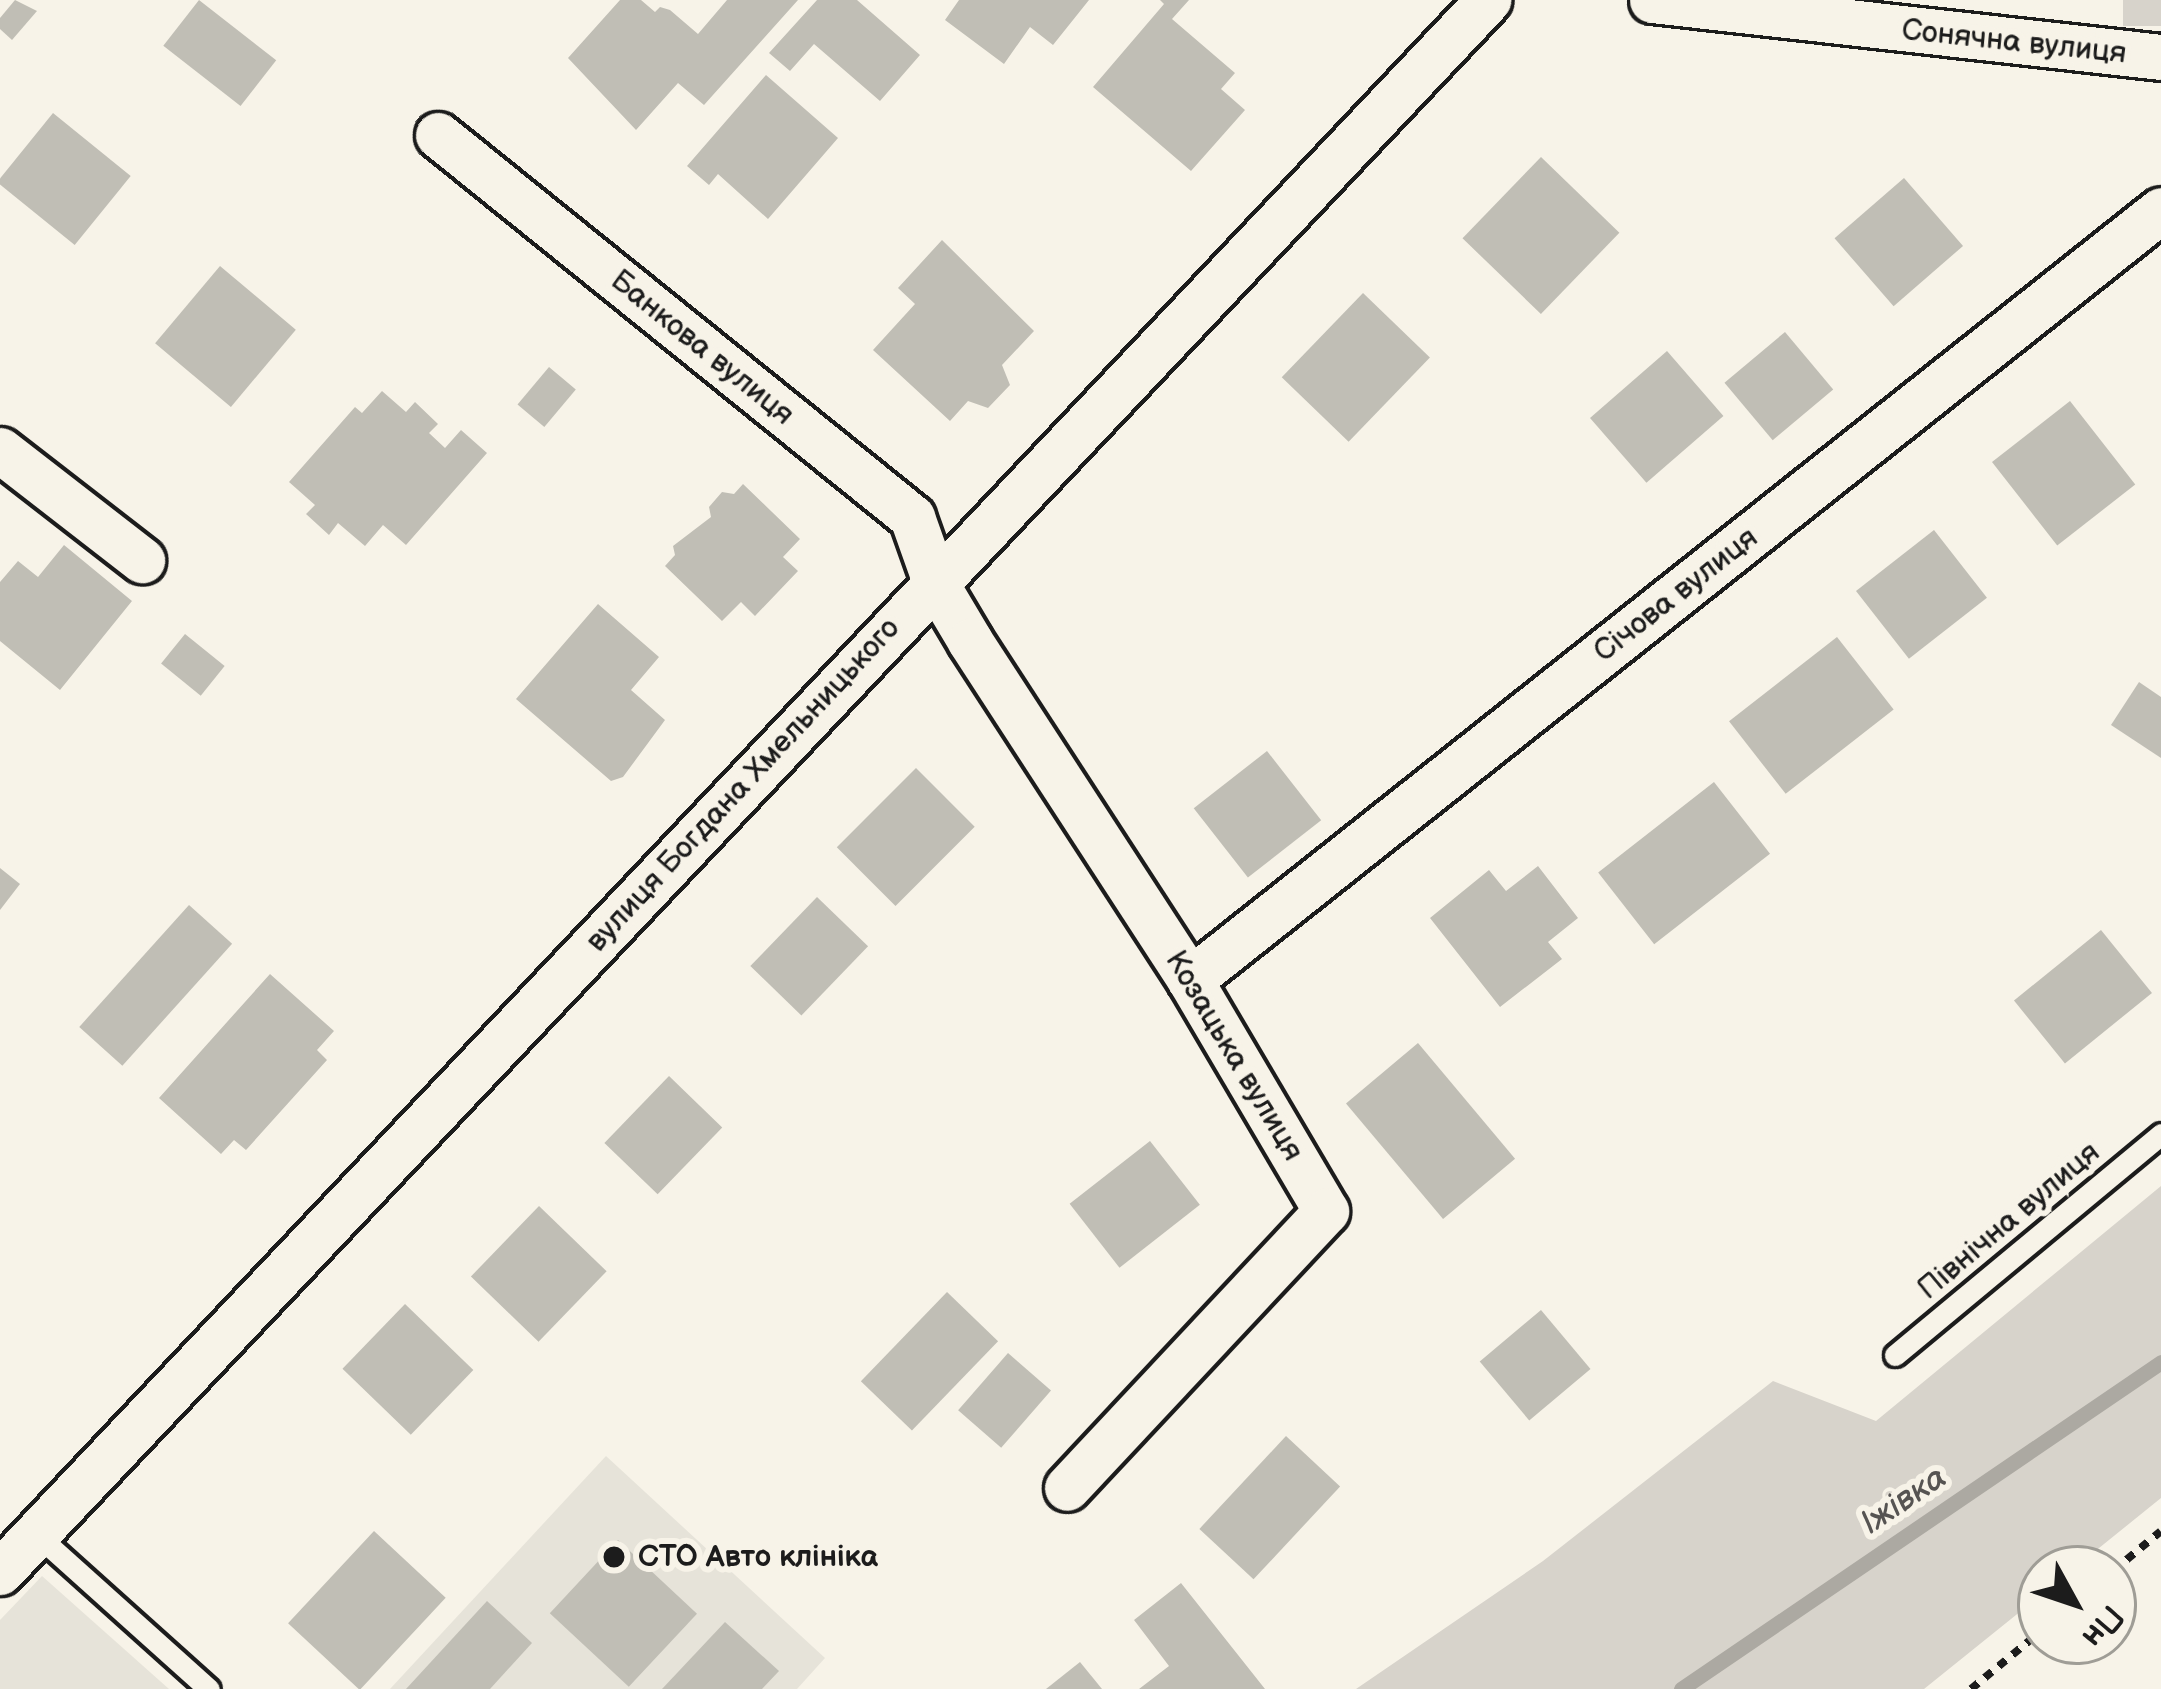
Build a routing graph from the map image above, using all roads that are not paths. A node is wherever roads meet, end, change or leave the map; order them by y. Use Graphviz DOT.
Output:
graph roads {
  1 [pos="1488,0"];
  2 [pos="1652,0"];
  3 [pos="2161,57"];
  4 [pos="438,135"];
  5 [pos="2161,210"];
  6 [pos="0,450"];
  7 [pos="142,560"];
  8 [pos="935,582"];
  9 [pos="1190,980"];
  10 [pos="2161,1134"];
  11 [pos="1895,1355"];
  12 [pos="1066,1488"];
  13 [pos="36,1534"];
  14 [pos="0,1572"];
  15 [pos="209,1689"];
  1 -- 8 [label="street, вулиця Богдана Хмельницького"];
  2 -- 3 [label="street, Сонячна вулиця"];
  4 -- 8 [label="street, Банкова вулиця"];
  5 -- 9 [label="street, Січова вулиця"];
  6 -- 7 [label="street"];
  8 -- 9 [label="street, Козацька вулиця"];
  8 -- 13 [label="street, вулиця Богдана Хмельницького"];
  9 -- 12 [label="street, Козацька вулиця"];
  10 -- 11 [label="lane, Північна вулиця"];
  13 -- 14 [label="street, вулиця Богдана Хмельницького"];
  13 -- 15 [label="lane"];
}
